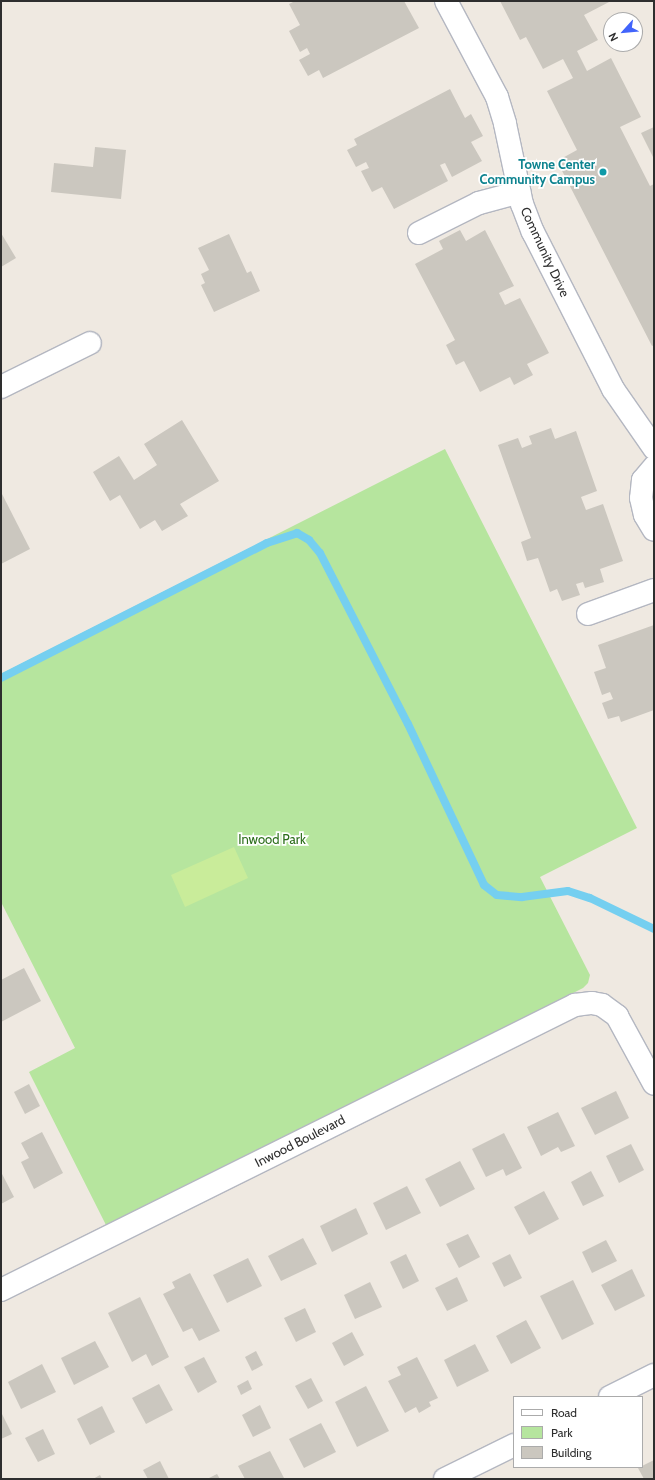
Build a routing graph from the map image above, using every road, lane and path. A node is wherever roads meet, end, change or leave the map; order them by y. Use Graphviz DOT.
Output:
graph roads {
  1 [pos="446,1"];
  2 [pos="520,192"];
  3 [pos="419,233"];
  4 [pos="90,343"];
  5 [pos="1,387"];
  6 [pos="654,448"];
  7 [pos="654,467"];
  8 [pos="654,530"];
  9 [pos="654,590"];
  10 [pos="588,614"];
  11 [pos="654,1084"];
  12 [pos="1,1290"];
  13 [pos="654,1375"];
  14 [pos="612,1396"];
  15 [pos="513,1445"];
  16 [pos="445,1479"];
  1 -- 2 [label="street, Community Drive"];
  2 -- 3 [label="street"];
  2 -- 6 [label="street, Community Drive"];
  4 -- 5 [label="street"];
  7 -- 8 [label="street"];
  9 -- 10 [label="street"];
  11 -- 12 [label="street, Inwood Boulevard"];
  13 -- 14 [label="street"];
  15 -- 16 [label="street"];
}
